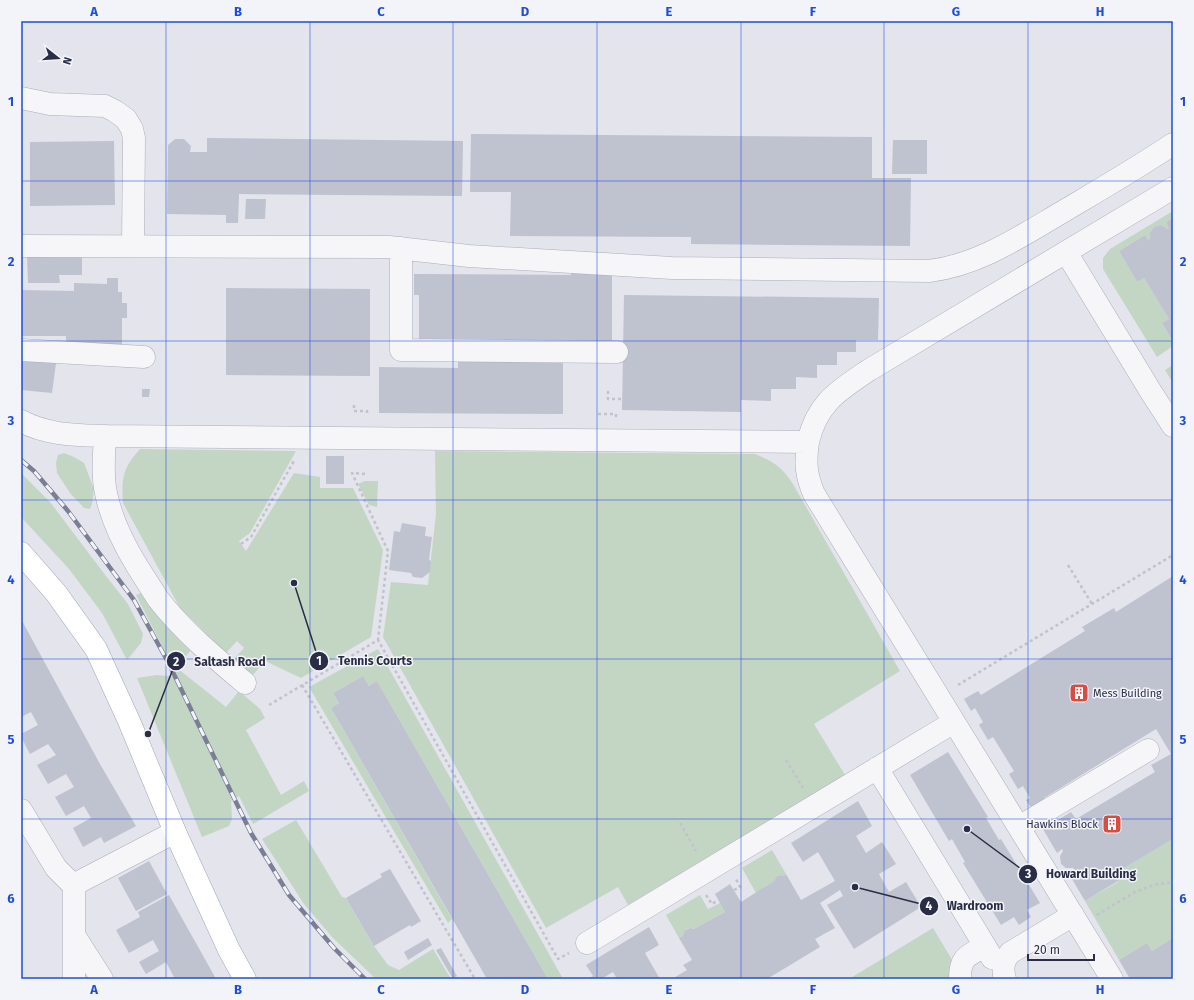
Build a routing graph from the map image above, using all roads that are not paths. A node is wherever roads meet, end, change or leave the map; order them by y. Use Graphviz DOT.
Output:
graph roads {
  1 [pos="21,98"];
  2 [pos="1173,144"];
  3 [pos="1173,188"];
  4 [pos="21,246"];
  5 [pos="132,246"];
  6 [pos="401,248"];
  7 [pos="1066,252"];
  8 [pos="21,350"];
  9 [pos="617,352"];
  10 [pos="144,357"];
  11 [pos="21,421"];
  12 [pos="1173,426"];
  13 [pos="104,436"];
  14 [pos="808,442"];
  15 [pos="21,553"];
  16 [pos="245,684"];
  17 [pos="954,722"];
  18 [pos="1148,750"];
  19 [pos="877,768"];
  20 [pos="21,810"];
  21 [pos="1019,827"];
  22 [pos="175,832"];
  23 [pos="74,886"];
  24 [pos="1077,920"];
  25 [pos="74,935"];
  26 [pos="587,943"];
  27 [pos="985,946"];
  28 [pos="74,979"];
  29 [pos="102,979"];
  30 [pos="245,979"];
  31 [pos="960,979"];
  32 [pos="1005,979"];
  33 [pos="1112,979"];
  1 -- 5 [label="street"];
  2 -- 6 [label="street"];
  3 -- 7 [label="street"];
  4 -- 5 [label="street"];
  5 -- 6 [label="street"];
  6 -- 9 [label="street"];
  7 -- 12 [label="street"];
  7 -- 14 [label="street"];
  8 -- 10 [label="street"];
  11 -- 13 [label="street"];
  13 -- 14 [label="street"];
  13 -- 16 [label="street"];
  14 -- 17 [label="street"];
  15 -- 22 [label="main road"];
  17 -- 19 [label="street"];
  17 -- 21 [label="street"];
  18 -- 21 [label="street"];
  19 -- 26 [label="street"];
  19 -- 27 [label="street"];
  20 -- 23 [label="street"];
  21 -- 24 [label="street"];
  22 -- 23 [label="street"];
  22 -- 30 [label="main road"];
  23 -- 25 [label="street"];
  24 -- 32 [label="street"];
  24 -- 33 [label="street"];
  25 -- 28 [label="street"];
  25 -- 29 [label="street"];
  27 -- 31 [label="street"];
  27 -- 32 [label="street"];
}
